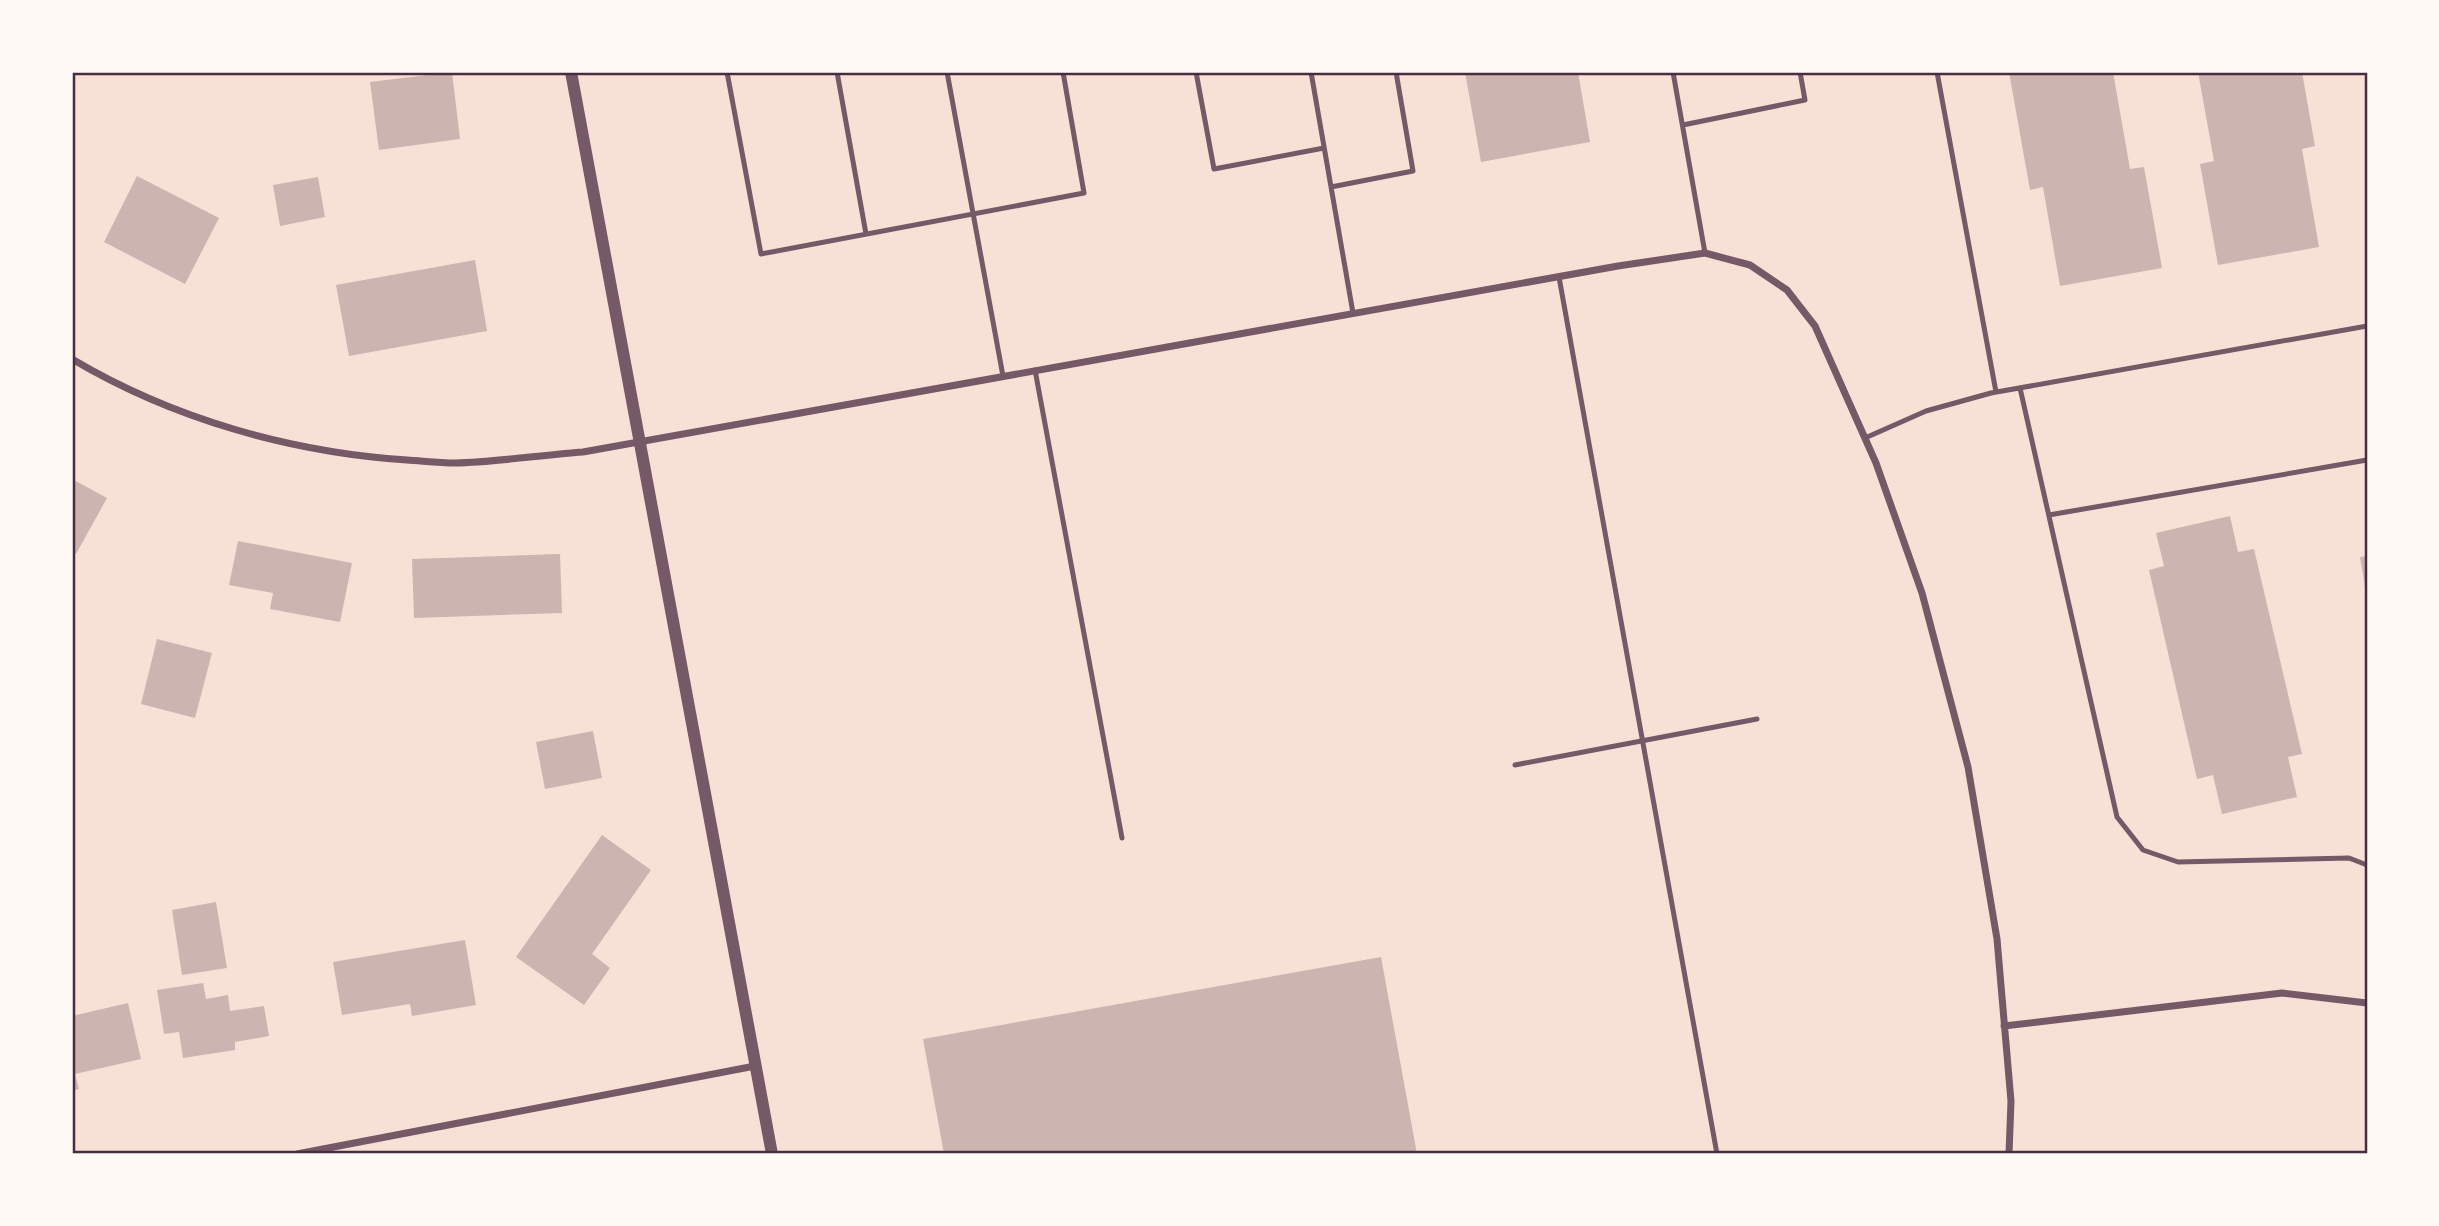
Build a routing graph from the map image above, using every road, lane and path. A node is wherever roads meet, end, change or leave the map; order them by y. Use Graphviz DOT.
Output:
graph roads {
  1 [pos="571,72"];
  2 [pos="727,72"];
  3 [pos="837,72"];
  4 [pos="947,72"];
  5 [pos="1063,72"];
  6 [pos="1196,72"];
  7 [pos="1311,72"];
  8 [pos="1396,72"];
  9 [pos="1674,72"];
  10 [pos="1800,72"];
  11 [pos="1937,72"];
  12 [pos="1683,125"];
  13 [pos="1324,148"];
  14 [pos="1331,187"];
  15 [pos="973,213"];
  16 [pos="866,233"];
  17 [pos="1705,253"];
  18 [pos="1559,276"];
  19 [pos="1353,313"];
  20 [pos="2367,326"];
  21 [pos="72,359"];
  22 [pos="1035,370"];
  23 [pos="1003,376"];
  24 [pos="2020,388"];
  25 [pos="1996,392"];
  26 [pos="1865,438"];
  27 [pos="640,441"];
  28 [pos="2367,460"];
  29 [pos="2049,515"];
  30 [pos="1757,719"];
  31 [pos="1642,740"];
  32 [pos="1515,765"];
  33 [pos="1122,838"];
  34 [pos="2367,865"];
  35 [pos="2367,1003"];
  36 [pos="2004,1026"];
  37 [pos="755,1066"];
  38 [pos="297,1154"];
  39 [pos="772,1154"];
  40 [pos="1717,1154"];
  41 [pos="2009,1154"];
  1 -- 27 [label="street"];
  2 -- 16 [label="lane"];
  3 -- 16 [label="lane"];
  4 -- 15 [label="lane"];
  5 -- 15 [label="lane"];
  6 -- 13 [label="lane"];
  7 -- 13 [label="lane"];
  8 -- 14 [label="lane"];
  9 -- 12 [label="lane"];
  10 -- 12 [label="lane"];
  11 -- 25 [label="lane"];
  12 -- 17 [label="lane"];
  13 -- 14 [label="lane"];
  14 -- 19 [label="lane"];
  15 -- 16 [label="lane"];
  15 -- 23 [label="lane"];
  17 -- 18 [label="street"];
  17 -- 26 [label="street"];
  18 -- 19 [label="street"];
  18 -- 31 [label="lane"];
  19 -- 22 [label="street"];
  20 -- 24 [label="lane"];
  21 -- 27 [label="street"];
  22 -- 23 [label="street"];
  22 -- 33 [label="lane"];
  23 -- 27 [label="street"];
  24 -- 25 [label="lane"];
  24 -- 29 [label="lane"];
  25 -- 26 [label="lane"];
  26 -- 36 [label="street"];
  27 -- 37 [label="street"];
  28 -- 29 [label="lane"];
  29 -- 34 [label="lane"];
  30 -- 31 [label="lane"];
  31 -- 32 [label="lane"];
  31 -- 40 [label="lane"];
  35 -- 36 [label="street"];
  36 -- 41 [label="street"];
  37 -- 38 [label="street"];
  37 -- 39 [label="street"];
}
